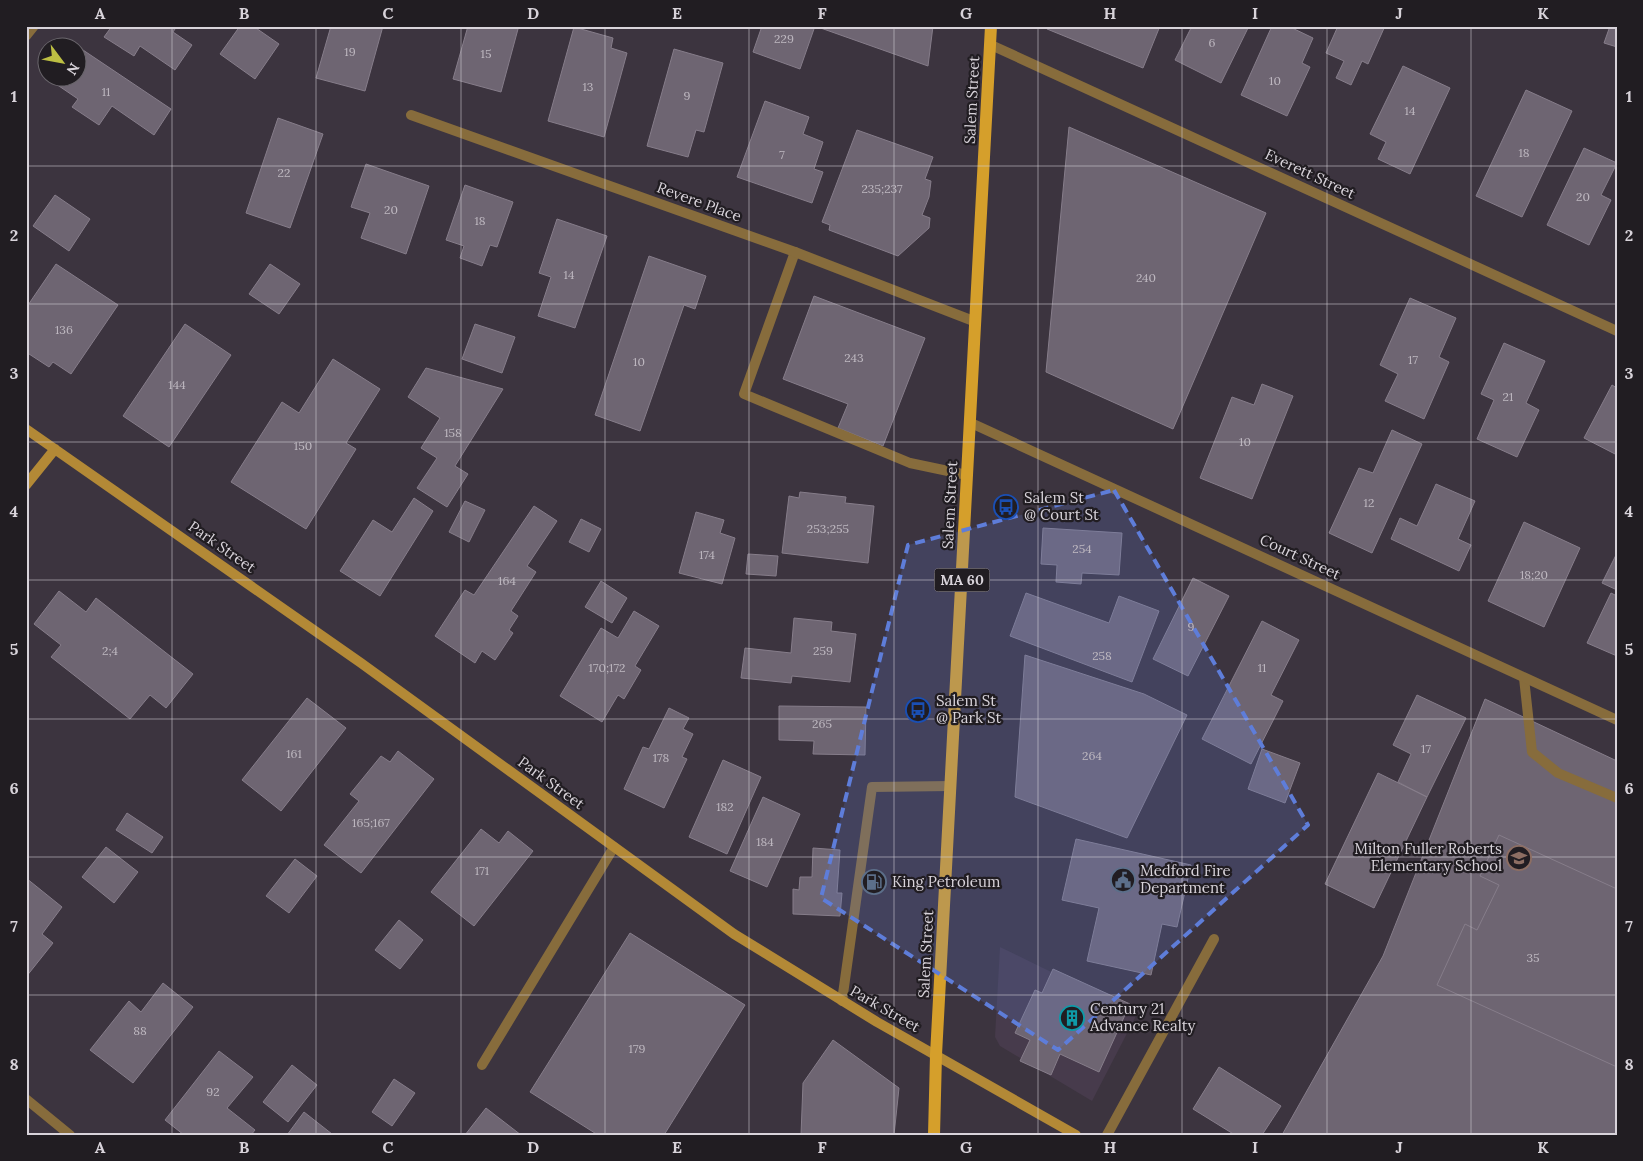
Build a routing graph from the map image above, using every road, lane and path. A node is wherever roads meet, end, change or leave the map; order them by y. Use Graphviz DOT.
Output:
graph roads {
  1 [pos="34,26"];
  2 [pos="991,26"];
  3 [pos="26,36"];
  4 [pos="991,45"];
  5 [pos="411,115"];
  6 [pos="795,252"];
  7 [pos="976,322"];
  8 [pos="1617,331"];
  9 [pos="971,423"];
  10 [pos="26,429"];
  11 [pos="55,449"];
  12 [pos="967,475"];
  13 [pos="26,485"];
  14 [pos="1524,678"];
  15 [pos="1617,720"];
  16 [pos="951,786"];
  17 [pos="1617,798"];
  18 [pos="614,848"];
  19 [pos="1214,939"];
  20 [pos="842,1001"];
  21 [pos="936,1055"];
  22 [pos="482,1065"];
  23 [pos="26,1098"];
  24 [pos="70,1135"];
  25 [pos="934,1135"];
  26 [pos="1076,1135"];
  27 [pos="1107,1135"];
  1 -- 3 [label="street"];
  2 -- 4 [label="main road, Salem Street / MA 60"];
  4 -- 7 [label="main road, Salem Street / MA 60"];
  4 -- 8 [label="street, Everett Street"];
  5 -- 6 [label="street, Revere Place"];
  6 -- 7 [label="street, Revere Place"];
  6 -- 12 [label="street"];
  7 -- 9 [label="main road, Salem Street / MA 60"];
  9 -- 12 [label="main road, Salem Street / MA 60"];
  9 -- 14 [label="street, Court Street"];
  10 -- 11 [label="street, Park Street"];
  11 -- 13 [label="street"];
  11 -- 18 [label="street, Park Street"];
  12 -- 16 [label="main road, Salem Street / MA 60"];
  14 -- 15 [label="street, Court Street"];
  14 -- 17 [label="street"];
  16 -- 20 [label="street"];
  16 -- 21 [label="main road, Salem Street / MA 60"];
  18 -- 20 [label="street, Park Street"];
  18 -- 22 [label="street"];
  19 -- 27 [label="street"];
  20 -- 21 [label="street, Park Street"];
  21 -- 25 [label="main road, Salem Street / MA 60"];
  21 -- 26 [label="street, Park Street"];
  23 -- 24 [label="street"];
}
